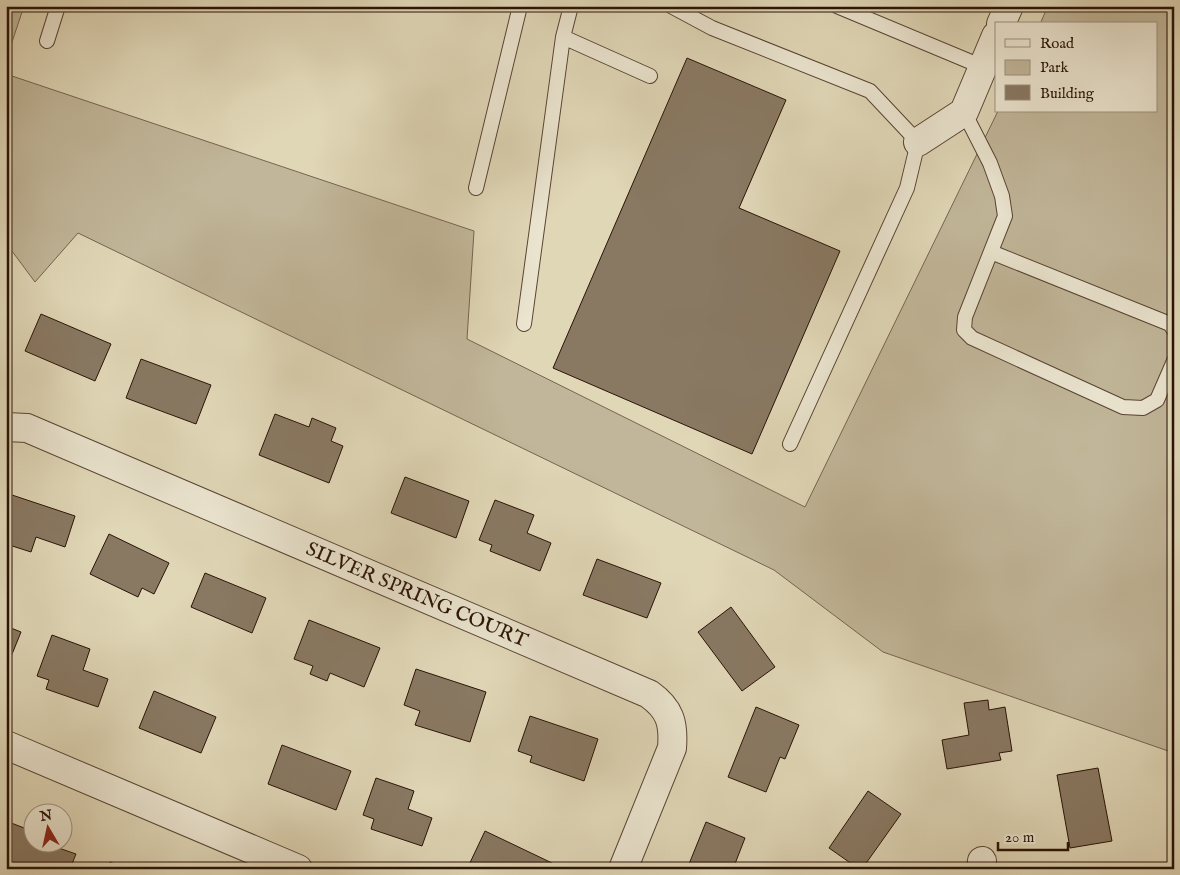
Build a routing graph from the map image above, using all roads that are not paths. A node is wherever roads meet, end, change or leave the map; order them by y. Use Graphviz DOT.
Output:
graph roads {
  1 [pos="58,6"];
  2 [pos="520,6"];
  3 [pos="571,6"];
  4 [pos="670,6"];
  5 [pos="838,6"];
  6 [pos="1009,6"];
  7 [pos="1002,22"];
  8 [pos="563,37"];
  9 [pos="995,38"];
  10 [pos="47,42"];
  11 [pos="983,67"];
  12 [pos="650,76"];
  13 [pos="964,112"];
  14 [pos="918,142"];
  15 [pos="476,188"];
  16 [pos="991,252"];
  17 [pos="524,324"];
  18 [pos="1174,330"];
  19 [pos="1174,360"];
  20 [pos="6,427"];
  21 [pos="790,444"];
  22 [pos="6,745"];
  23 [pos="298,869"];
  24 [pos="623,869"];
  1 -- 10 [label="lane"];
  2 -- 15 [label="lane"];
  3 -- 8 [label="lane"];
  4 -- 14 [label="lane"];
  5 -- 11 [label="lane"];
  6 -- 7 [label="street"];
  8 -- 12 [label="lane"];
  8 -- 17 [label="lane"];
  9 -- 11 [label="street"];
  11 -- 13 [label="street"];
  13 -- 14 [label="street"];
  13 -- 16 [label="lane"];
  14 -- 21 [label="lane"];
  16 -- 18 [label="lane"];
  16 -- 19 [label="lane"];
  20 -- 24 [label="street, SILVER SPRING COURT"];
  22 -- 23 [label="street"];
}
